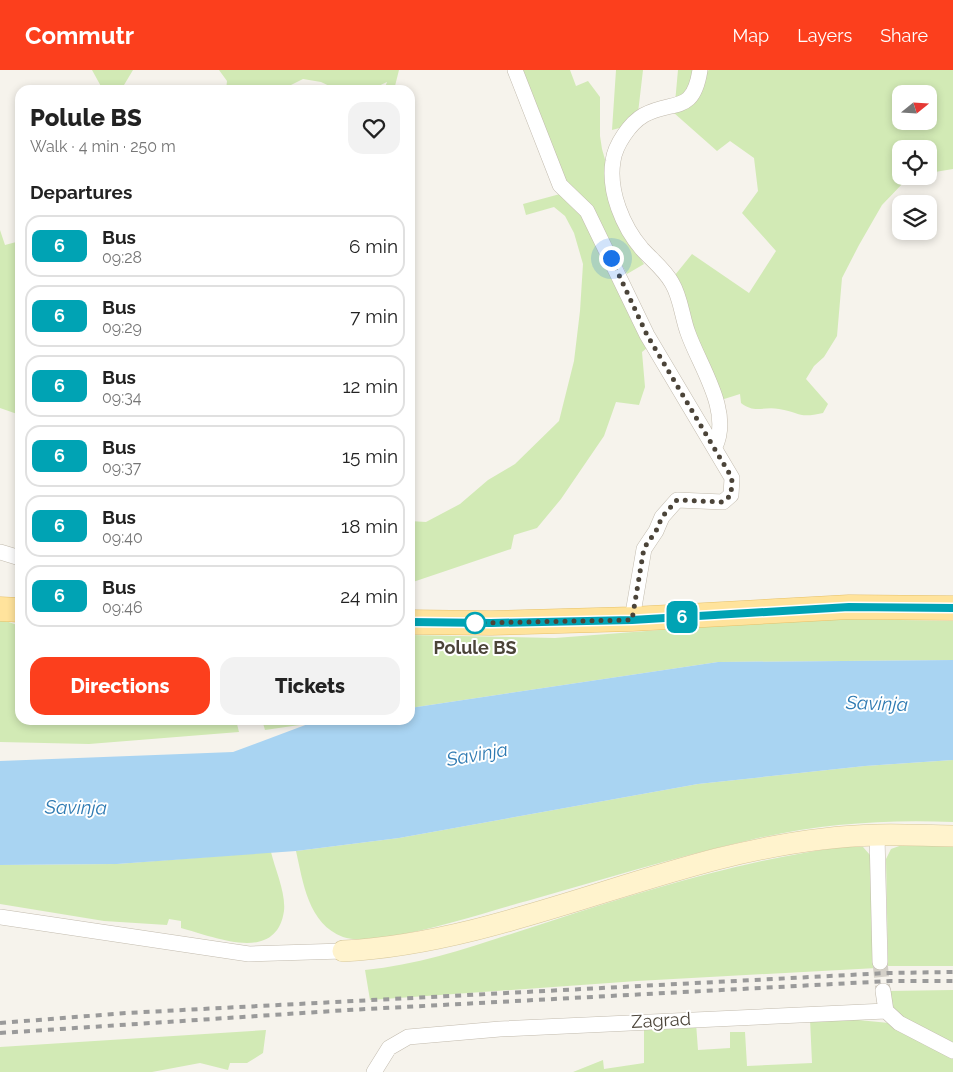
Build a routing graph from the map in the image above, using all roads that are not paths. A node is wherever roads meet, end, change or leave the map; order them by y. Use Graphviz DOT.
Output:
graph roads {
  1 [pos="515,70"];
  2 [pos="700,70"];
  3 [pos="715,448"];
  4 [pos="0,552"];
  5 [pos="15,556"];
  6 [pos="953,608"];
  7 [pos="0,609"];
  8 [pos="15,610"];
  9 [pos="632,620"];
  10 [pos="415,622"];
  11 [pos="877,835"];
  12 [pos="953,836"];
  13 [pos="0,917"];
  14 [pos="343,951"];
  15 [pos="880,962"];
  16 [pos="883,991"];
  17 [pos="886,1011"];
  18 [pos="953,1051"];
  19 [pos="374,1072"];
  1 -- 3 [label="street"];
  2 -- 3 [label="street"];
  3 -- 9 [label="street"];
  4 -- 5 [label="street"];
  6 -- 9 [label="main road"];
  7 -- 8 [label="main road"];
  9 -- 10 [label="main road"];
  11 -- 12 [label="street"];
  11 -- 14 [label="street"];
  11 -- 15 [label="street"];
  13 -- 14 [label="street"];
  16 -- 17 [label="street"];
  17 -- 18 [label="street"];
  17 -- 19 [label="street, Zagrad"];
}
